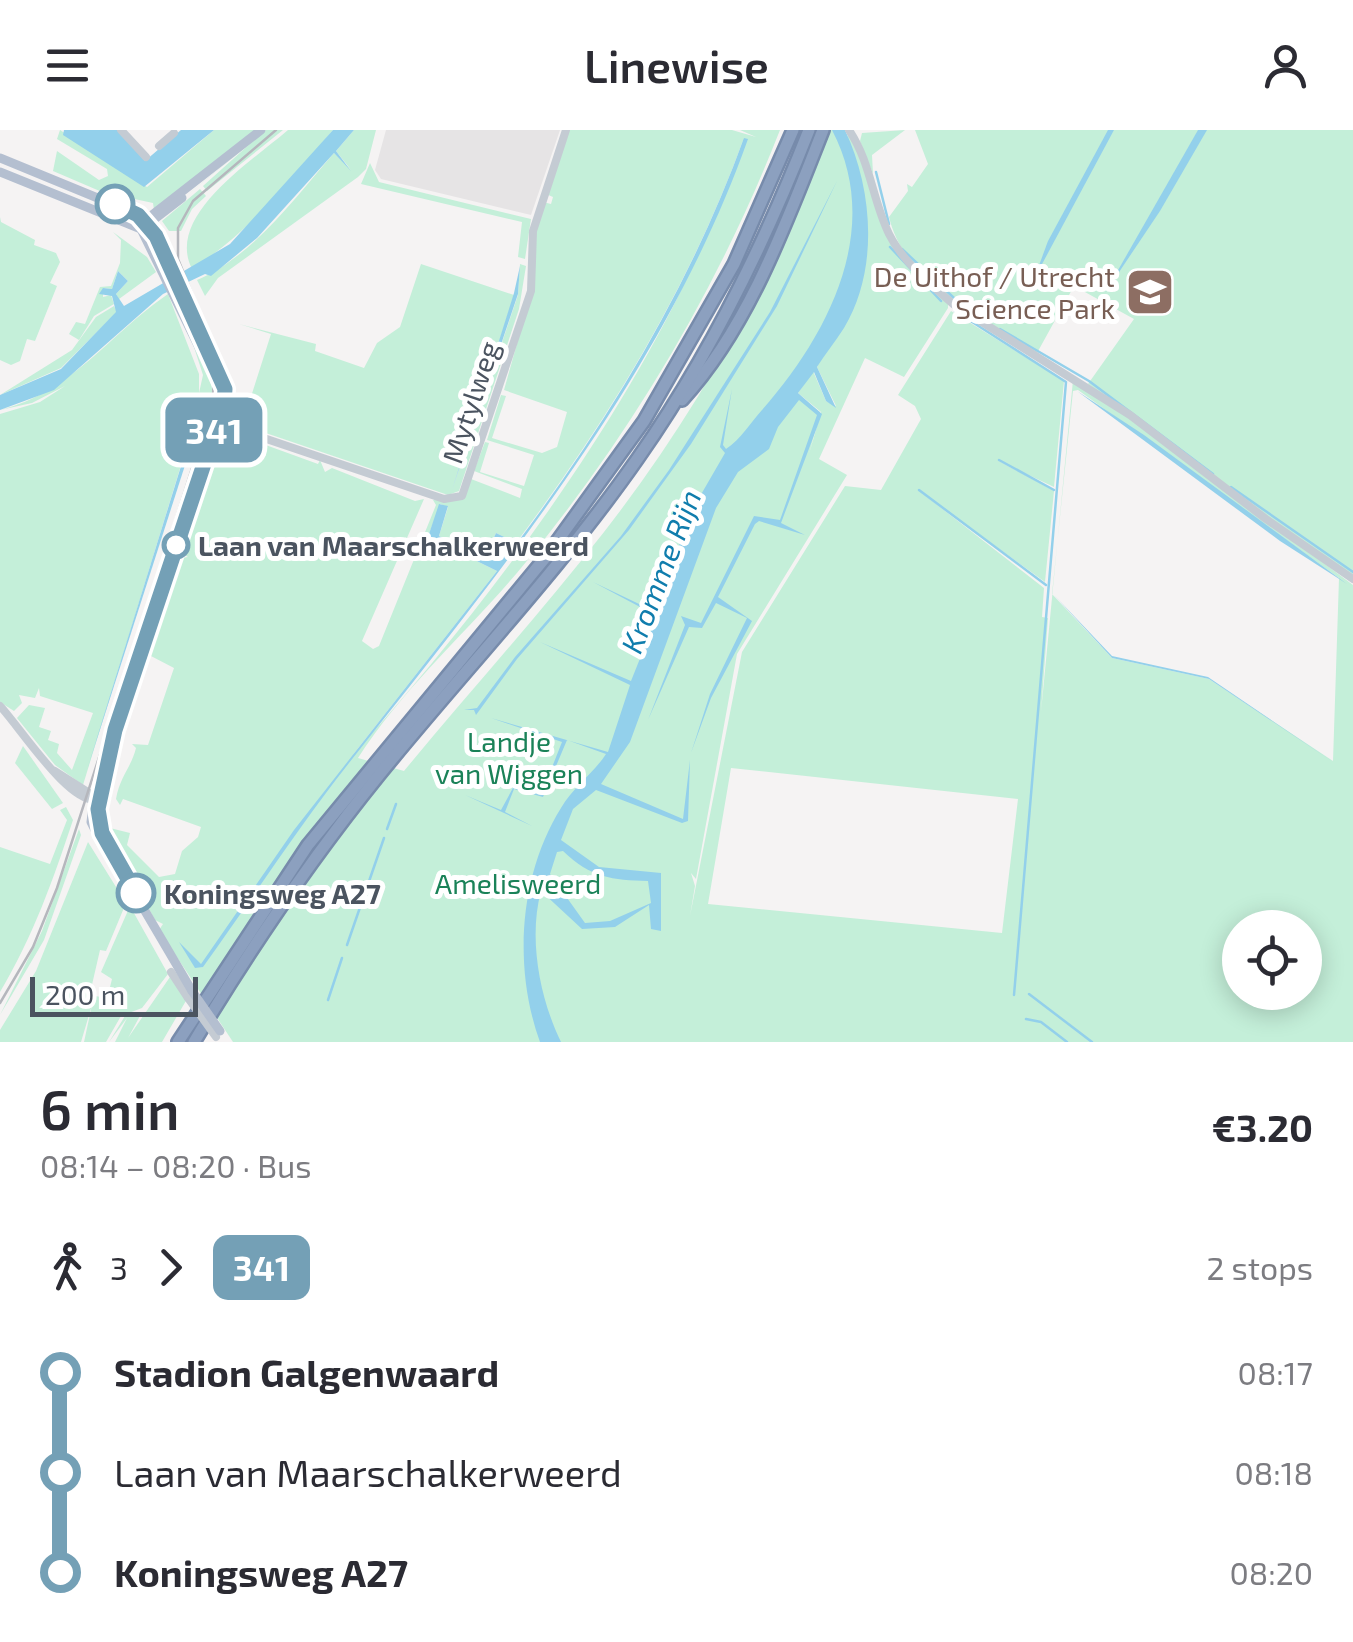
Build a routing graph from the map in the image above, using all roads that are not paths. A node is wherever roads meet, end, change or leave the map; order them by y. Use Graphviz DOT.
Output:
graph roads {
  1 [pos="120,130"];
  2 [pos="261,130"];
  3 [pos="566,130"];
  4 [pos="793,130"];
  5 [pos="809,130"];
  6 [pos="823,130"];
  7 [pos="854,132"];
  8 [pos="174,133"];
  9 [pos="158,146"];
  10 [pos="146,157"];
  11 [pos="0,158"];
  12 [pos="0,172"];
  13 [pos="77,189"];
  14 [pos="72,201"];
  15 [pos="144,225"];
  16 [pos="663,421"];
  17 [pos="216,422"];
  18 [pos="1353,579"];
  19 [pos="0,706"];
  20 [pos="96,798"];
  21 [pos="171,972"];
  22 [pos="190,994"];
  23 [pos="219,1037"];
  24 [pos="178,1042"];
  25 [pos="194,1042"];
  26 [pos="228,1042"];
  1 -- 10 [label="street"];
  2 -- 15 [label="main road"];
  3 -- 17 [label="street, Mytylweg"];
  4 -- 24 [label="highway"];
  5 -- 16 [label="highway"];
  6 -- 16 [label="highway"];
  7 -- 18 [label="street"];
  8 -- 9 [label="street"];
  11 -- 13 [label="main road"];
  12 -- 14 [label="main road"];
  13 -- 14 [label="street"];
  13 -- 15 [label="main road"];
  14 -- 15 [label="main road"];
  15 -- 17 [label="main road"];
  16 -- 25 [label="highway"];
  17 -- 20 [label="main road"];
  19 -- 20 [label="street"];
  20 -- 22 [label="main road"];
  21 -- 22 [label="street"];
  22 -- 23 [label="main road, bridge"];
  23 -- 26 [label="main road"];
}
